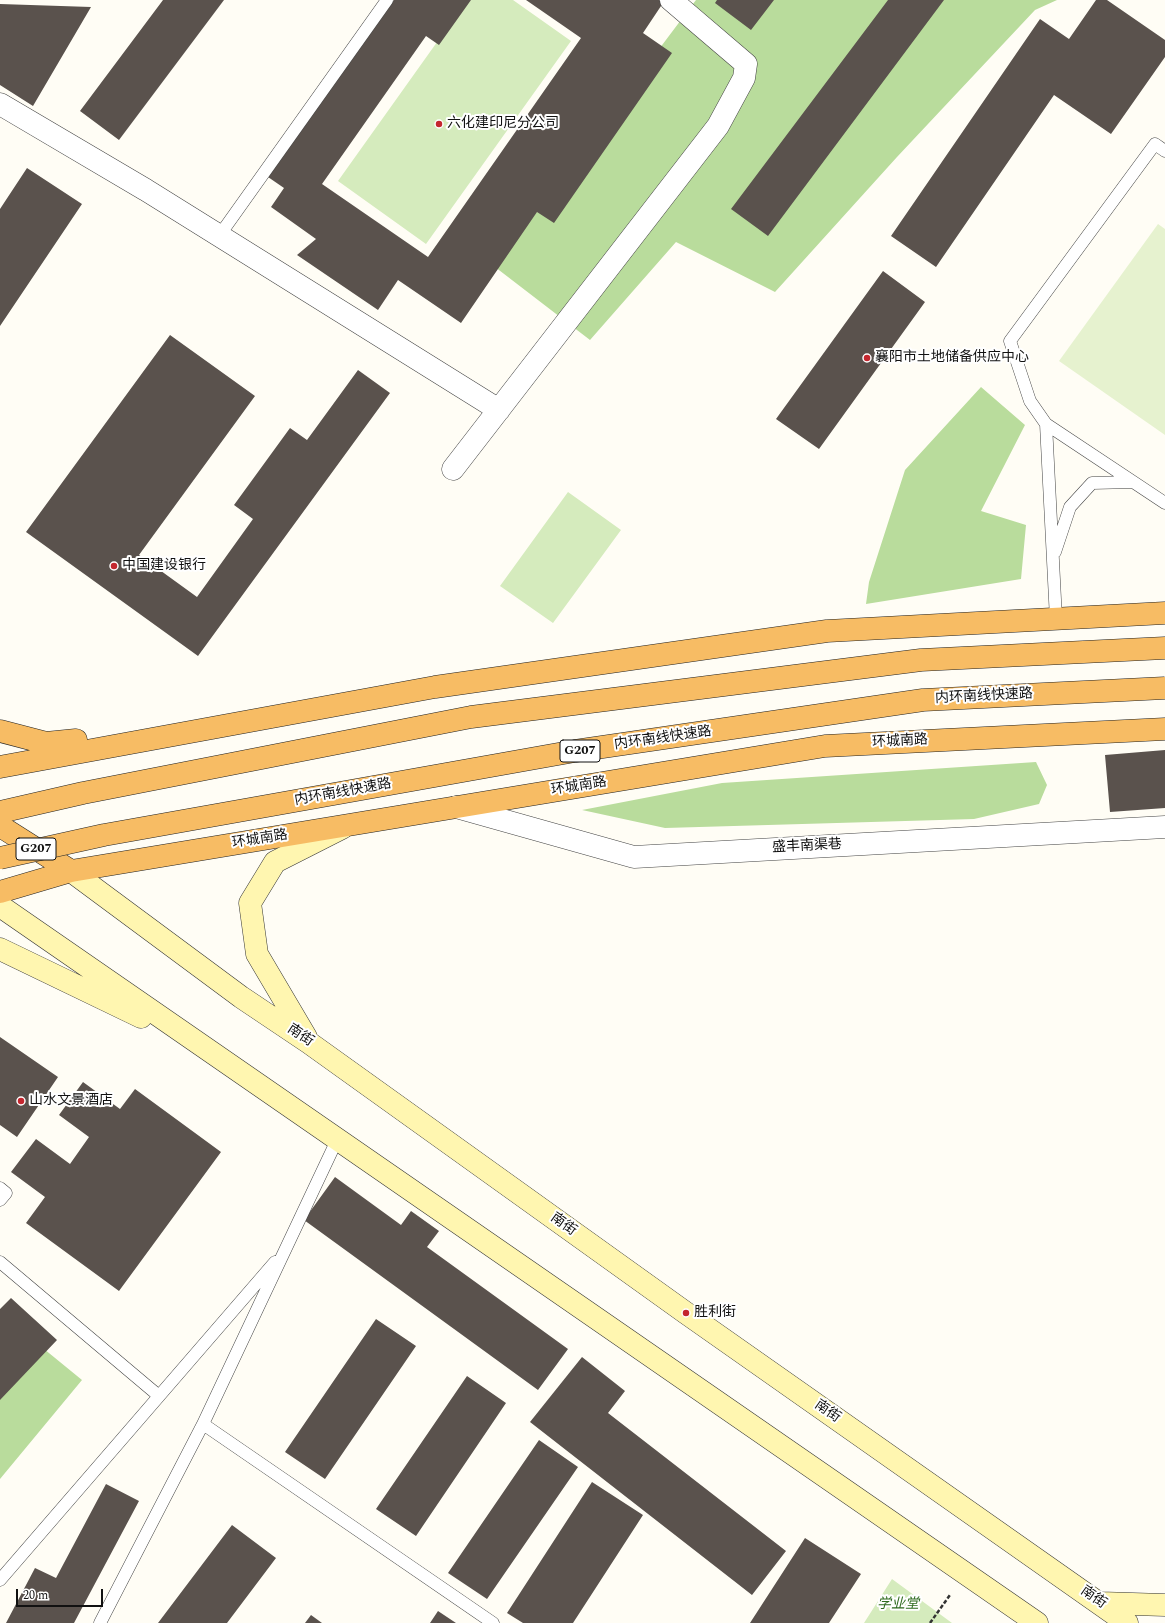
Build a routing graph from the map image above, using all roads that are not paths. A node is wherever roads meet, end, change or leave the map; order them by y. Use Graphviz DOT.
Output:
graph roads {
  1 [pos="388,0"];
  2 [pos="671,0"];
  3 [pos="0,104"];
  4 [pos="1165,151"];
  5 [pos="219,236"];
  6 [pos="499,410"];
  7 [pos="1046,424"];
  8 [pos="453,469"];
  9 [pos="1133,482"];
  10 [pos="1165,503"];
  11 [pos="1053,559"];
  12 [pos="1165,613"];
  13 [pos="1056,618"];
  14 [pos="1165,648"];
  15 [pos="1165,688"];
  16 [pos="242,723"];
  17 [pos="1165,729"];
  18 [pos="0,731"];
  19 [pos="0,767"];
  20 [pos="456,808"];
  21 [pos="0,812"];
  22 [pos="0,826"];
  23 [pos="347,826"];
  24 [pos="1165,827"];
  25 [pos="0,858"];
  26 [pos="71,871"];
  27 [pos="0,892"];
  28 [pos="0,906"];
  29 [pos="0,949"];
  30 [pos="308,1042"];
  31 [pos="204,1048"];
  32 [pos="337,1140"];
  33 [pos="0,1188"];
  34 [pos="0,1200"];
  35 [pos="285,1251"];
  36 [pos="0,1262"];
  37 [pos="159,1396"];
  38 [pos="203,1424"];
  39 [pos="0,1580"];
  40 [pos="998,1596"];
  41 [pos="1100,1603"];
  42 [pos="1165,1605"];
  43 [pos="100,1623"];
  44 [pos="492,1623"];
  45 [pos="1020,1623"];
  46 [pos="1037,1623"];
  47 [pos="1127,1623"];
  1 -- 5 [label="lane"];
  2 -- 6 [label="street"];
  3 -- 5 [label="street"];
  4 -- 7 [label="lane"];
  5 -- 6 [label="street"];
  6 -- 8 [label="street"];
  7 -- 9 [label="lane"];
  7 -- 11 [label="lane"];
  9 -- 10 [label="lane"];
  9 -- 11 [label="lane"];
  11 -- 13 [label="lane"];
  12 -- 13 [label="highway"];
  13 -- 16 [label="highway"];
  14 -- 21 [label="highway"];
  15 -- 25 [label="highway, 内环南线快速路 / G207, bridge"];
  16 -- 18 [label="highway"];
  16 -- 19 [label="highway"];
  17 -- 20 [label="highway, 环城南路"];
  20 -- 23 [label="highway, 环城南路"];
  20 -- 24 [label="street, 盛丰南渠巷"];
  22 -- 26 [label="highway, 南街 / G207"];
  23 -- 26 [label="highway, 环城南路"];
  23 -- 30 [label="main road"];
  26 -- 27 [label="highway, 环城南路"];
  26 -- 30 [label="main road, 南街"];
  28 -- 31 [label="main road"];
  29 -- 31 [label="main road"];
  30 -- 41 [label="main road, 南街"];
  31 -- 32 [label="main road"];
  32 -- 35 [label="lane"];
  32 -- 40 [label="main road"];
  33 -- 34 [label="lane"];
  35 -- 37 [label="lane"];
  35 -- 38 [label="lane"];
  36 -- 37 [label="lane"];
  37 -- 39 [label="lane"];
  38 -- 43 [label="lane"];
  38 -- 44 [label="lane"];
  40 -- 45 [label="main road"];
  40 -- 46 [label="main road"];
  41 -- 42 [label="main road"];
  41 -- 47 [label="main road, 南街"];
}
